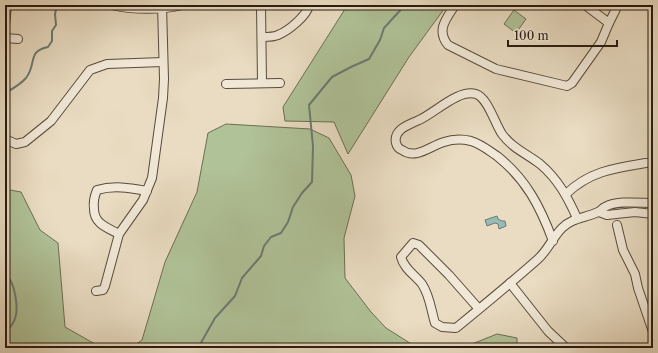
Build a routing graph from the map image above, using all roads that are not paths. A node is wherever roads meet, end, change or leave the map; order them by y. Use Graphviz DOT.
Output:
graph roads {
  1 [pos="7,5"];
  2 [pos="112,5"];
  3 [pos="182,5"];
  4 [pos="261,5"];
  5 [pos="309,5"];
  6 [pos="455,5"];
  7 [pos="585,5"];
  8 [pos="618,5"];
  9 [pos="162,7"];
  10 [pos="609,23"];
  11 [pos="5,25"];
  12 [pos="5,38"];
  13 [pos="262,38"];
  14 [pos="18,40"];
  15 [pos="163,62"];
  16 [pos="262,83"];
  17 [pos="280,83"];
  18 [pos="226,84"];
  19 [pos="5,139"];
  20 [pos="646,164"];
  21 [pos="147,191"];
  22 [pos="566,194"];
  23 [pos="653,203"];
  24 [pos="599,212"];
  25 [pos="653,214"];
  26 [pos="577,218"];
  27 [pos="617,225"];
  28 [pos="119,234"];
  29 [pos="553,241"];
  30 [pos="510,284"];
  31 [pos="96,291"];
  32 [pos="479,309"];
  33 [pos="653,332"];
  34 [pos="566,348"];
  1 -- 11 [label="street"];
  2 -- 9 [label="street"];
  3 -- 9 [label="street"];
  4 -- 13 [label="street"];
  5 -- 13 [label="street"];
  6 -- 10 [label="street"];
  7 -- 10 [label="street"];
  8 -- 10 [label="street"];
  9 -- 15 [label="street"];
  12 -- 14 [label="street"];
  13 -- 16 [label="street"];
  15 -- 19 [label="street"];
  15 -- 21 [label="street"];
  16 -- 17 [label="street"];
  16 -- 18 [label="street"];
  20 -- 22 [label="street"];
  21 -- 28 [label="street"];
  21 -- 28 [label="street"];
  22 -- 26 [label="street"];
  22 -- 29 [label="street"];
  23 -- 24 [label="street"];
  24 -- 25 [label="street"];
  24 -- 26 [label="street"];
  26 -- 29 [label="street"];
  27 -- 33 [label="street"];
  28 -- 31 [label="street"];
  29 -- 30 [label="street"];
  30 -- 32 [label="street"];
  30 -- 34 [label="street"];
  32 -- 32 [label="street"];
}
